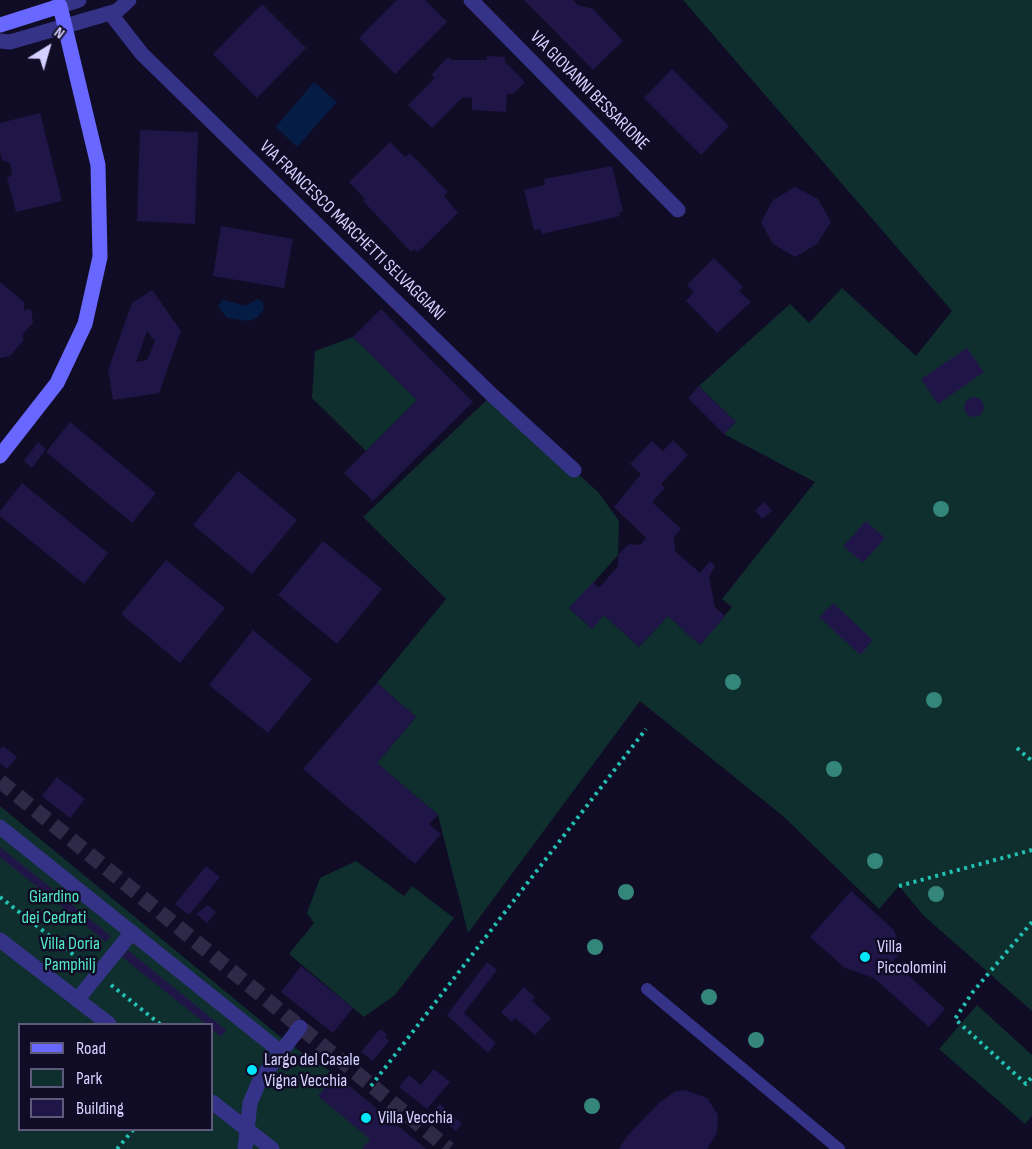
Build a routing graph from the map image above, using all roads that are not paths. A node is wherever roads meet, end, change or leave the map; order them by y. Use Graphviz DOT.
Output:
graph roads {
  1 [pos="79,0"];
  2 [pos="129,0"];
  3 [pos="471,0"];
  4 [pos="60,3"];
  5 [pos="110,13"];
  6 [pos="0,25"];
  7 [pos="64,27"];
  8 [pos="0,40"];
  9 [pos="678,210"];
  10 [pos="0,456"];
  11 [pos="574,470"];
  12 [pos="0,827"];
  13 [pos="132,932"];
  14 [pos="0,939"];
  15 [pos="647,990"];
  16 [pos="77,1000"];
  17 [pos="108,1023"];
  18 [pos="300,1027"];
  19 [pos="284,1047"];
  20 [pos="213,1103"];
  21 [pos="247,1128"];
  22 [pos="245,1149"];
  23 [pos="272,1149"];
  24 [pos="838,1149"];
  1 -- 4 [label="street"];
  2 -- 5 [label="street"];
  3 -- 9 [label="street, VIA GIOVANNI BESSARIONE"];
  4 -- 6 [label="main road"];
  4 -- 7 [label="main road"];
  5 -- 7 [label="street"];
  5 -- 11 [label="street, VIA FRANCESCO MARCHETTI SELVAGGIANI"];
  7 -- 8 [label="street"];
  7 -- 10 [label="main road"];
  12 -- 13 [label="street"];
  13 -- 16 [label="street"];
  13 -- 19 [label="street"];
  14 -- 16 [label="street"];
  15 -- 24 [label="lane"];
  16 -- 17 [label="street"];
  18 -- 19 [label="street"];
  19 -- 21 [label="street"];
  20 -- 21 [label="street"];
  21 -- 22 [label="street"];
  21 -- 23 [label="street"];
}
